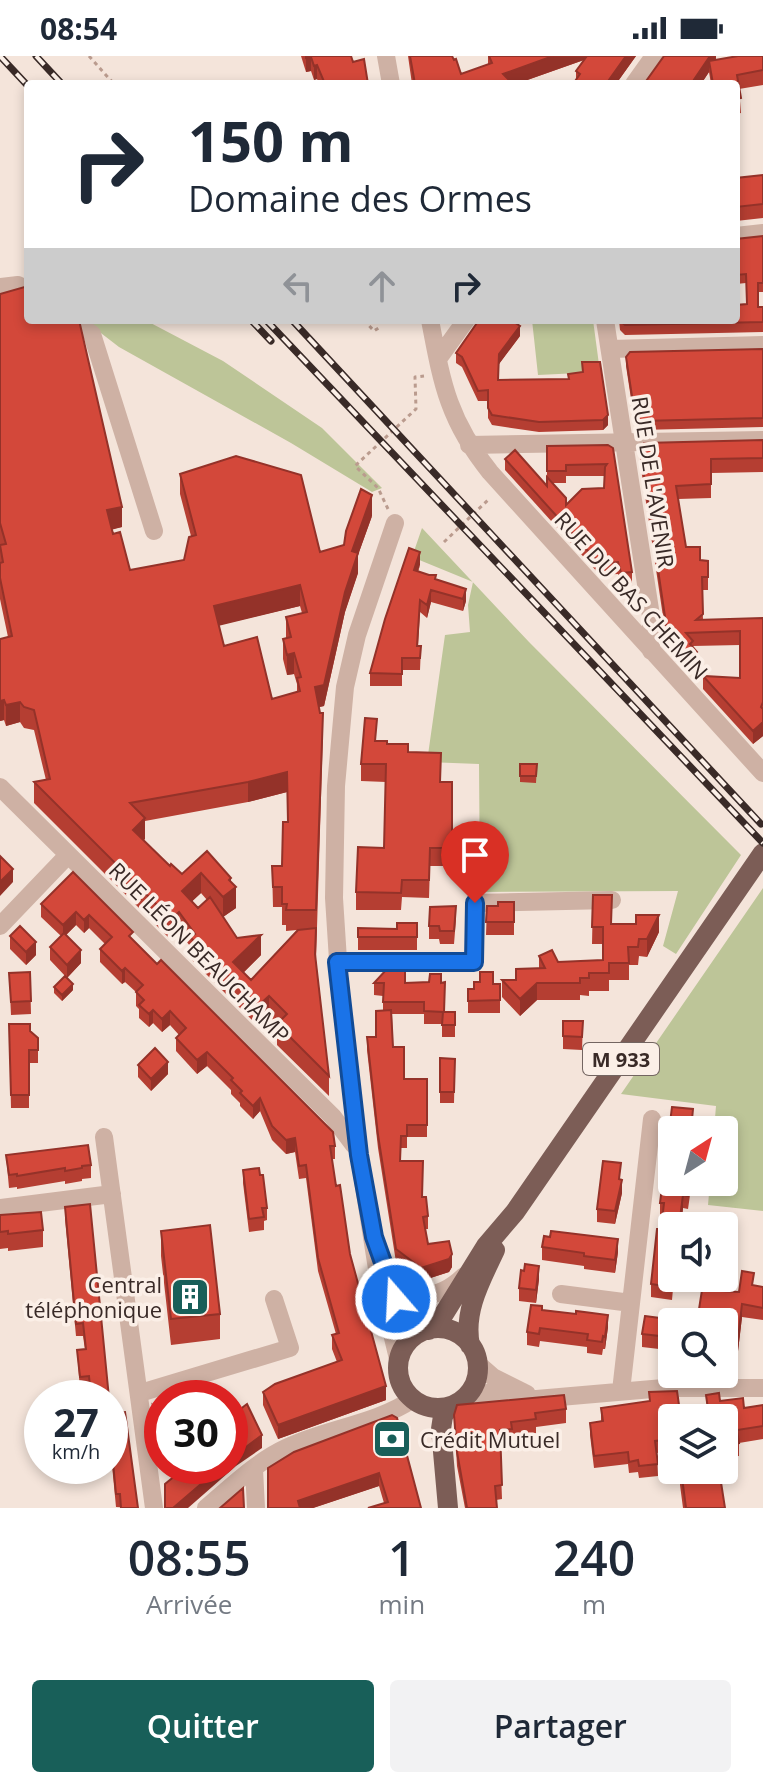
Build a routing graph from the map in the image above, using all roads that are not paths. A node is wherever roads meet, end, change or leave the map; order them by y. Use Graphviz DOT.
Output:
graph roads {
  1 [pos="386,56"];
  2 [pos="654,56"];
  3 [pos="390,80"];
  4 [pos="637,80"];
  5 [pos="763,233"];
  6 [pos="740,236"];
  7 [pos="0,287"];
  8 [pos="24,288"];
  9 [pos="78,324"];
  10 [pos="431,324"];
  11 [pos="463,324"];
  12 [pos="606,324"];
  13 [pos="763,345"];
  14 [pos="610,349"];
  15 [pos="438,359"];
  16 [pos="763,440"];
  17 [pos="623,443"];
  18 [pos="469,445"];
  19 [pos="395,523"];
  20 [pos="154,531"];
  21 [pos="651,651"];
  22 [pos="763,773"];
  23 [pos="0,787"];
  24 [pos="68,855"];
  25 [pos="758,860"];
  26 [pos="612,900"];
  27 [pos="0,926"];
  28 [pos="337,962"];
  29 [pos="652,1119"];
  30 [pos="104,1137"];
  31 [pos="359,1155"];
  32 [pos="112,1194"];
  33 [pos="0,1208"];
  34 [pos="515,1212"];
  35 [pos="374,1237"];
  36 [pos="469,1272"];
  37 [pos="389,1279"];
  38 [pos="561,1294"];
  39 [pos="274,1299"];
  40 [pos="631,1303"];
  41 [pos="428,1330"];
  42 [pos="474,1354"];
  43 [pos="399,1363"];
  44 [pos="763,1388"];
  45 [pos="621,1391"];
  46 [pos="140,1393"];
  47 [pos="411,1396"];
  48 [pos="541,1398"];
  49 [pos="457,1402"];
  50 [pos="254,1469"];
  51 [pos="446,1498"];
  52 [pos="154,1508"];
  53 [pos="206,1508"];
  54 [pos="256,1508"];
  1 -- 3 [label="street"];
  2 -- 4 [label="street"];
  5 -- 6 [label="street"];
  7 -- 8 [label="street"];
  9 -- 20 [label="street"];
  10 -- 15 [label="street, RUE DU BAS CHEMIN"];
  11 -- 15 [label="street"];
  12 -- 14 [label="street, RUE DE L'AVENIR"];
  13 -- 14 [label="street"];
  14 -- 17 [label="street, RUE DE L'AVENIR"];
  15 -- 18 [label="street, RUE DU BAS CHEMIN"];
  16 -- 17 [label="street"];
  17 -- 18 [label="street"];
  17 -- 21 [label="street, RUE DE L'AVENIR"];
  18 -- 21 [label="street, RUE DU BAS CHEMIN"];
  19 -- 28 [label="street"];
  21 -- 22 [label="street, RUE DU BAS CHEMIN"];
  23 -- 24 [label="street, RUE LÉON BEAUCHAMP"];
  24 -- 27 [label="street"];
  24 -- 31 [label="street, RUE LÉON BEAUCHAMP"];
  25 -- 34 [label="main road, M 933"];
  26 -- 28 [label="street"];
  28 -- 31 [label="street"];
  29 -- 40 [label="street"];
  30 -- 32 [label="street"];
  31 -- 35 [label="street"];
  32 -- 33 [label="street"];
  32 -- 46 [label="street"];
  34 -- 36 [label="main road, M 933"];
  34 -- 42 [label="main road, M 933"];
  35 -- 37 [label="street"];
  35 -- 43 [label="street"];
  36 -- 37 [label="street"];
  36 -- 41 [label="main road, M 933"];
  37 -- 41 [label="street"];
  38 -- 40 [label="street"];
  39 -- 46 [label="street"];
  40 -- 45 [label="street"];
  41 -- 42 [label="main road"];
  41 -- 43 [label="main road"];
  42 -- 48 [label="street"];
  42 -- 49 [label="main road"];
  43 -- 47 [label="main road"];
  44 -- 45 [label="street"];
  45 -- 48 [label="street"];
  46 -- 52 [label="street"];
  47 -- 49 [label="main road"];
  47 -- 50 [label="street"];
  47 -- 51 [label="main road"];
  48 -- 49 [label="street"];
  49 -- 51 [label="main road"];
  50 -- 53 [label="street"];
  50 -- 54 [label="street"];
}
